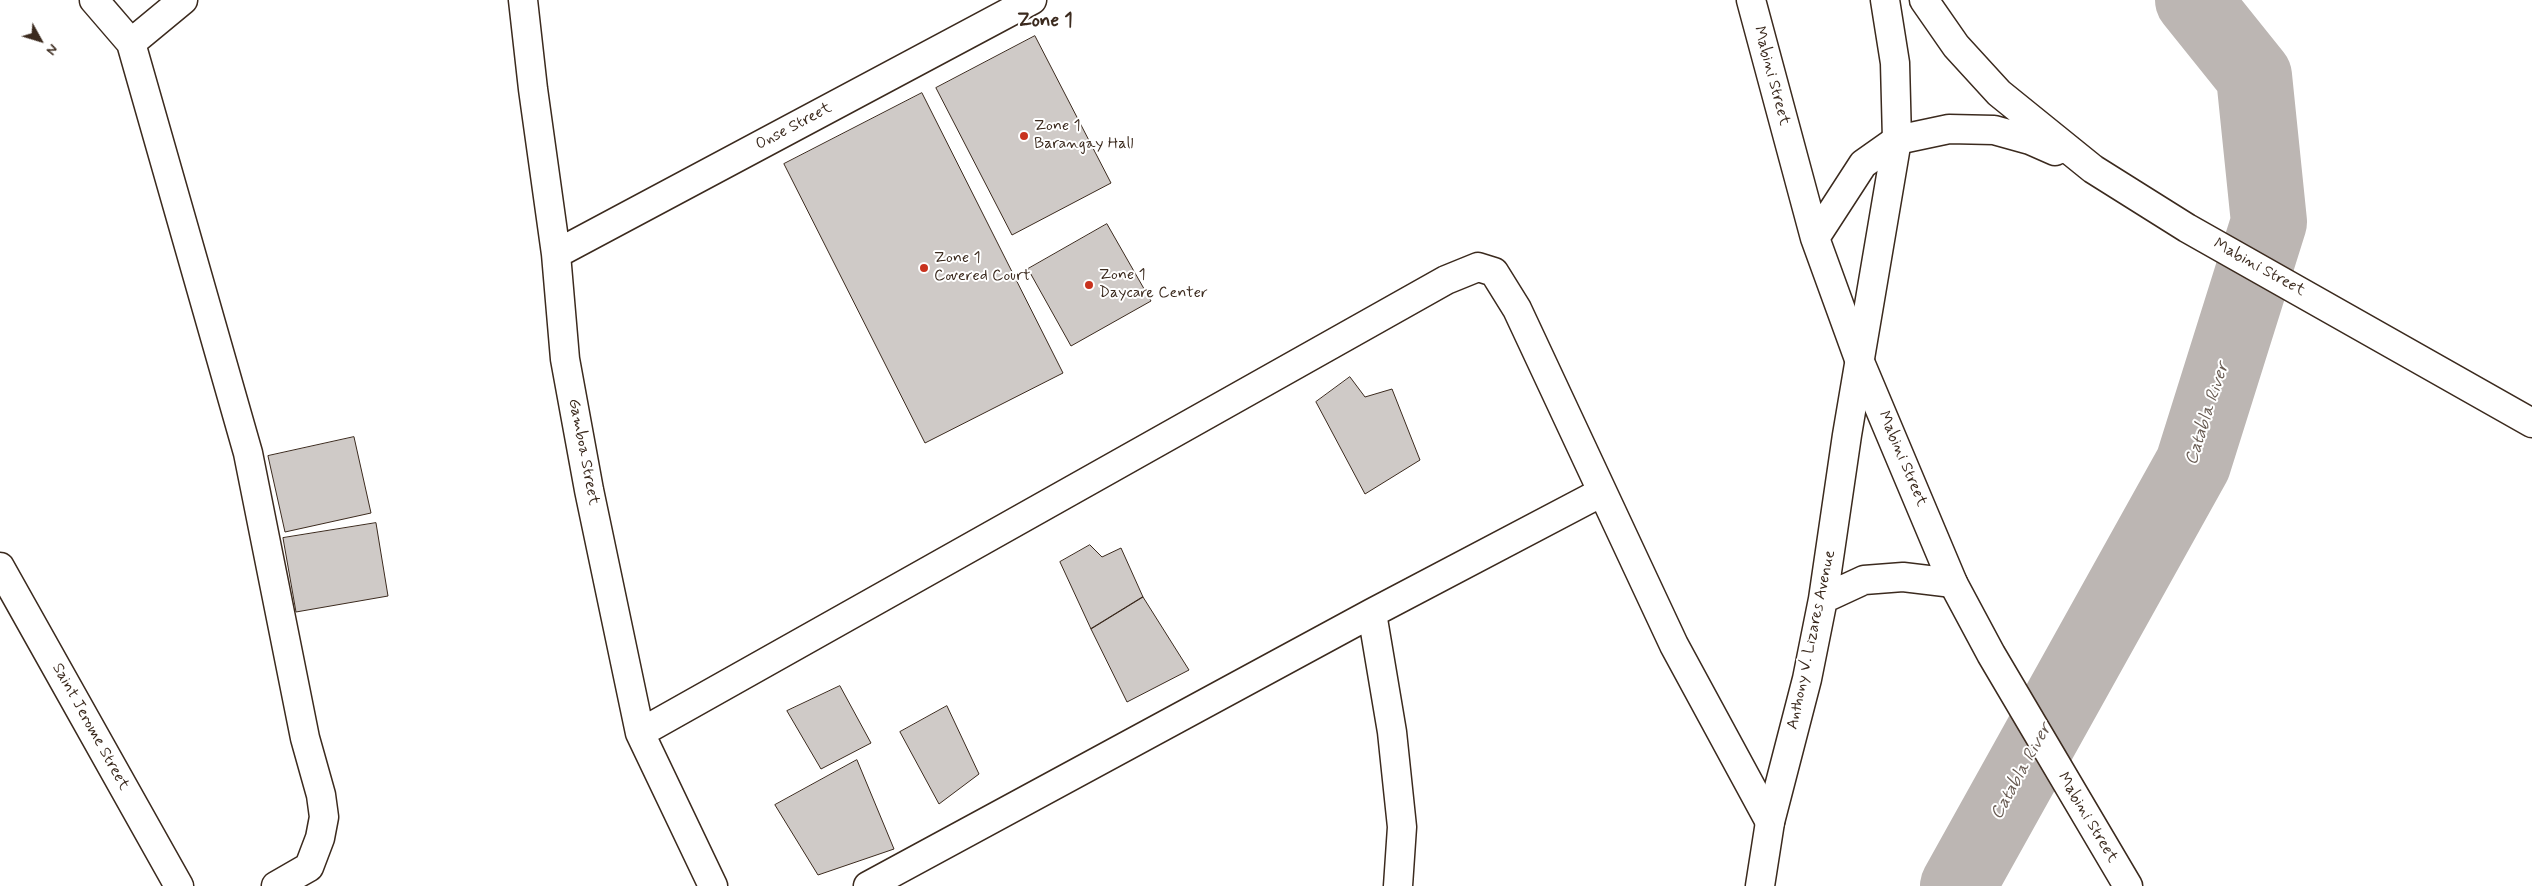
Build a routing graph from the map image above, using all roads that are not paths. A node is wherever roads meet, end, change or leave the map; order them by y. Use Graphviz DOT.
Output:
graph roads {
  1 [pos="94,0"];
  2 [pos="183,0"];
  3 [pos="523,0"];
  4 [pos="1032,0"];
  5 [pos="1751,0"];
  6 [pos="1885,0"];
  7 [pos="1924,0"];
  8 [pos="131,43"];
  9 [pos="1897,140"];
  10 [pos="2093,169"];
  11 [pos="1815,238"];
  12 [pos="556,254"];
  13 [pos="1860,362"];
  14 [pos="2532,423"];
  15 [pos="1602,492"];
  16 [pos="0,567"];
  17 [pos="1953,583"];
  18 [pos="1824,599"];
  19 [pos="1372,613"];
  20 [pos="640,733"];
  21 [pos="1770,822"];
  22 [pos="179,886"];
  23 [pos="276,886"];
  24 [pos="713,886"];
  25 [pos="868,886"];
  26 [pos="1398,886"];
  27 [pos="1760,886"];
  28 [pos="2128,886"];
  1 -- 8 [label="street"];
  2 -- 8 [label="street"];
  3 -- 12 [label="street, Gamboa Street"];
  4 -- 12 [label="street, Onse Street"];
  5 -- 11 [label="street, Mabini Street"];
  6 -- 9 [label="street, Anthony V. Lizares Avenue"];
  7 -- 10 [label="street, Mabini Street"];
  8 -- 23 [label="street"];
  9 -- 10 [label="street"];
  9 -- 11 [label="street"];
  9 -- 13 [label="street, Anthony V. Lizares Avenue"];
  10 -- 14 [label="street, Mabini Street"];
  11 -- 13 [label="street, Mabini Street"];
  12 -- 20 [label="street, Gamboa Street"];
  13 -- 17 [label="street, Mabini Street"];
  13 -- 18 [label="street, Anthony V. Lizares Avenue"];
  15 -- 19 [label="street"];
  15 -- 20 [label="street"];
  15 -- 21 [label="street"];
  16 -- 22 [label="street, Saint Jerome Street"];
  17 -- 18 [label="street"];
  17 -- 28 [label="street, Mabini Street"];
  18 -- 21 [label="street, Anthony V. Lizares Avenue"];
  19 -- 25 [label="street"];
  19 -- 26 [label="street"];
  20 -- 24 [label="street, Gamboa Street"];
  21 -- 27 [label="street, Anthony V. Lizares Avenue"];
}
